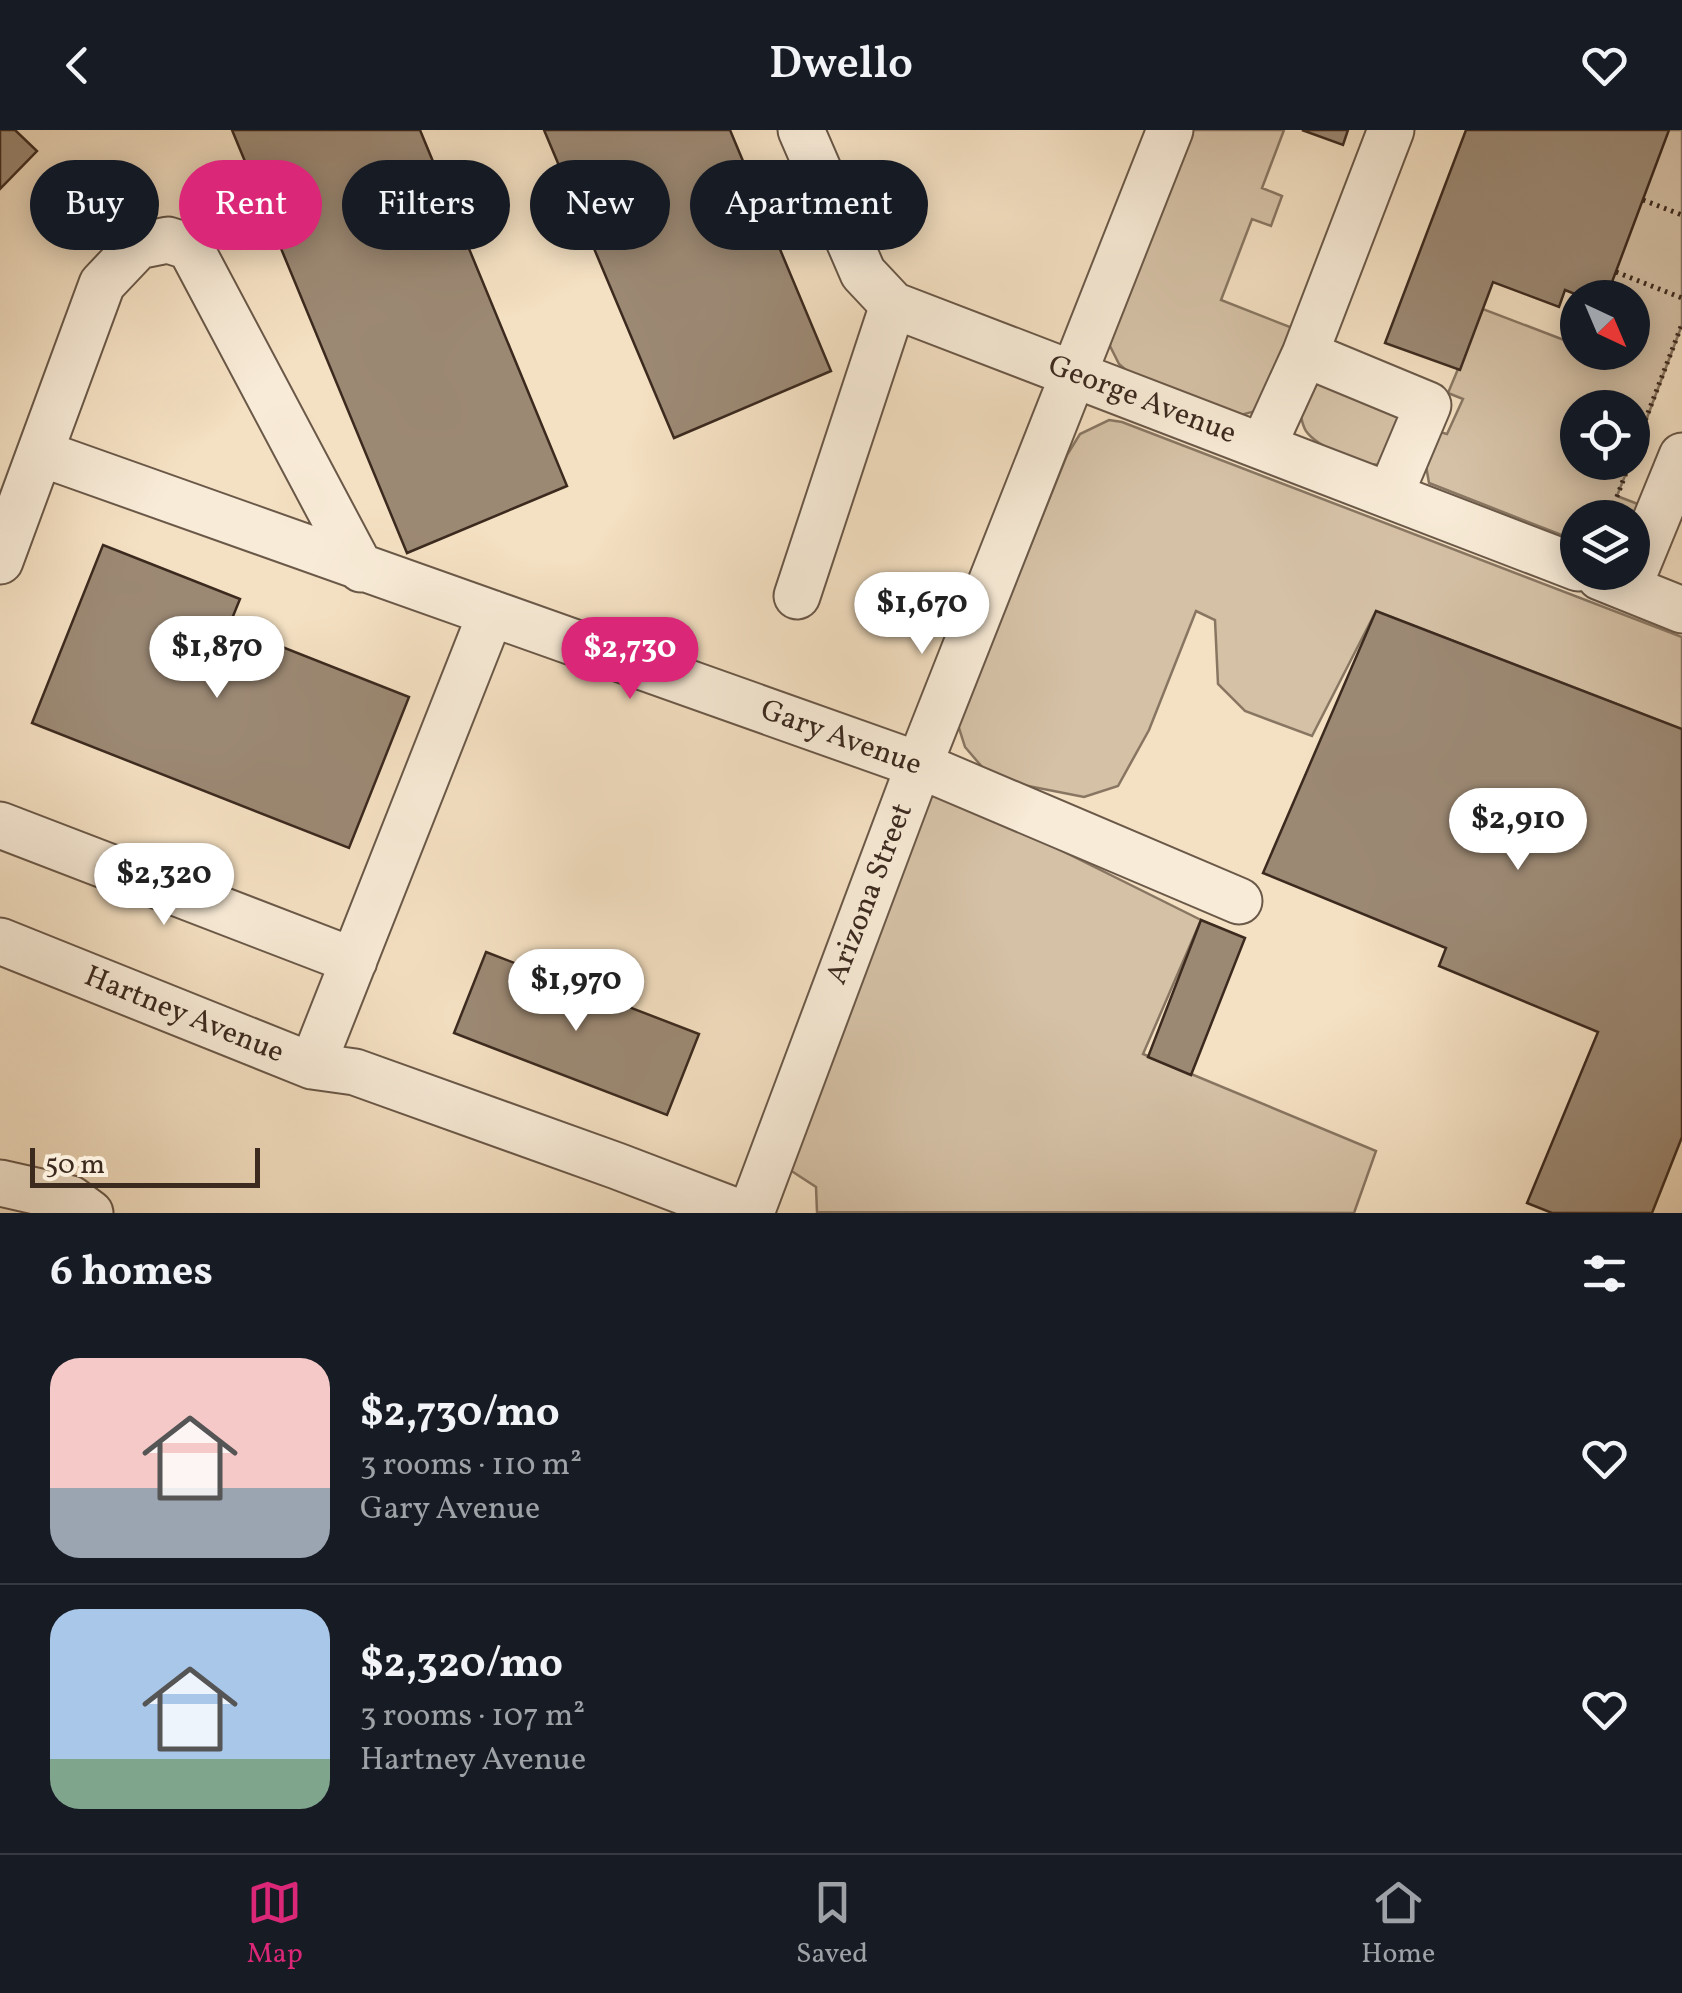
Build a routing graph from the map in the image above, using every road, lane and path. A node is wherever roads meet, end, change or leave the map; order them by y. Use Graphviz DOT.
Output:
graph roads {
  1 [pos="801,130"];
  2 [pos="1170,130"];
  3 [pos="1391,130"];
  4 [pos="1643,200"];
  5 [pos="1682,215"];
  6 [pos="1616,272"];
  7 [pos="1682,298"];
  8 [pos="893,305"];
  9 [pos="1682,324"];
  10 [pos="1305,354"];
  11 [pos="1074,374"];
  12 [pos="1650,408"];
  13 [pos="1263,446"];
  14 [pos="40,453"];
  15 [pos="1680,466"];
  16 [pos="1390,495"];
  17 [pos="1650,514"];
  18 [pos="0,561"];
  19 [pos="1560,561"];
  20 [pos="361,569"];
  21 [pos="1633,590"];
  22 [pos="797,596"];
  23 [pos="1682,610"];
  24 [pos="491,613"];
  25 [pos="920,765"];
  26 [pos="0,824"];
  27 [pos="1240,902"];
  28 [pos="0,942"];
  29 [pos="354,961"];
  30 [pos="312,1066"];
  31 [pos="2,1184"];
  32 [pos="40,1213"];
  33 [pos="90,1213"];
  34 [pos="740,1213"];
  35 [pos="751,1213"];
  1 -- 8 [label="street, George Avenue"];
  2 -- 11 [label="street, Arizona Street"];
  3 -- 10 [label="street"];
  4 -- 5 [label="path"];
  6 -- 7 [label="path"];
  8 -- 11 [label="street, George Avenue"];
  8 -- 22 [label="street"];
  9 -- 12 [label="path"];
  10 -- 13 [label="street"];
  10 -- 16 [label="street"];
  11 -- 13 [label="street, George Avenue"];
  11 -- 25 [label="street, Arizona Street"];
  13 -- 16 [label="street, George Avenue"];
  14 -- 18 [label="street"];
  14 -- 20 [label="street, Gary Avenue"];
  14 -- 20 [label="street"];
  15 -- 17 [label="street"];
  16 -- 19 [label="street, George Avenue"];
  20 -- 24 [label="street, Gary Avenue"];
  21 -- 23 [label="street"];
  24 -- 25 [label="street, Gary Avenue"];
  24 -- 29 [label="street"];
  25 -- 27 [label="street, Gary Avenue"];
  25 -- 35 [label="street, Arizona Street"];
  26 -- 29 [label="street"];
  28 -- 30 [label="street, Hartney Avenue"];
  29 -- 30 [label="street"];
  30 -- 34 [label="street, Hartney Avenue"];
  31 -- 32 [label="street"];
  31 -- 33 [label="street"];
}
